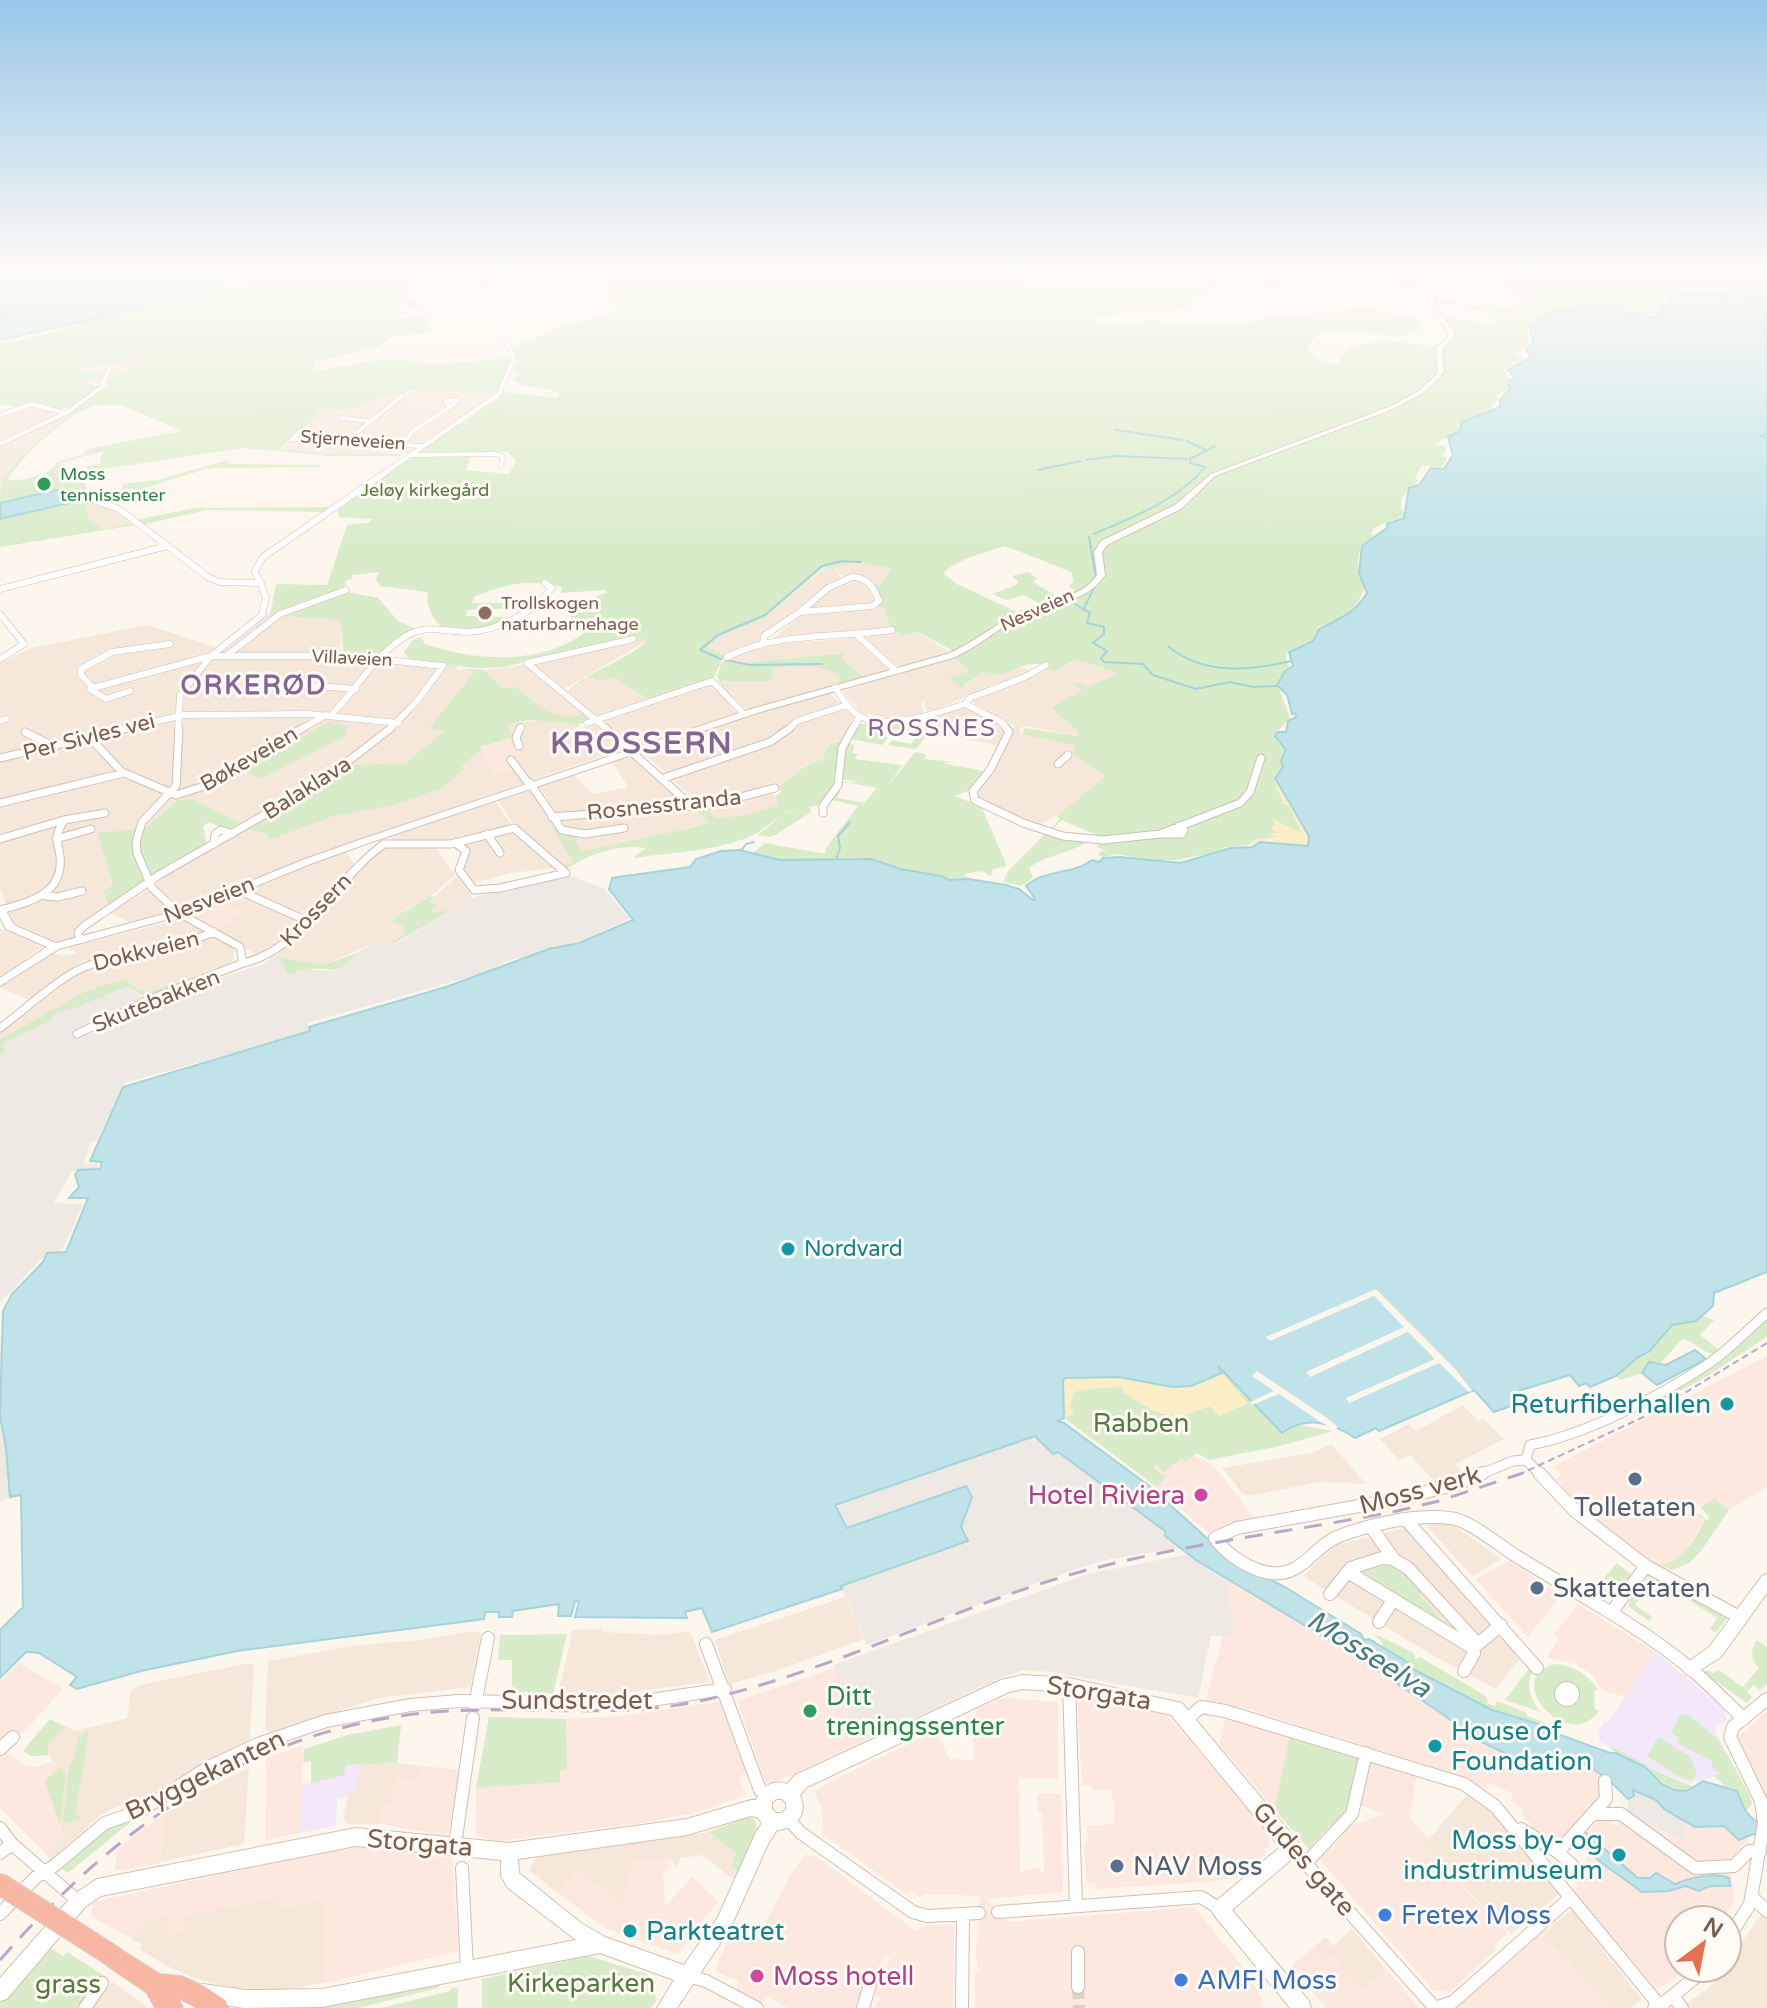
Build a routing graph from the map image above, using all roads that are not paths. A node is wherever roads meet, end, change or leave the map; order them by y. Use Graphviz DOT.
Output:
graph roads {
  1 [pos="511,367"];
  2 [pos="1441,367"];
  3 [pos="109,368"];
  4 [pos="402,396"];
  5 [pos="450,407"];
  6 [pos="65,413"];
  7 [pos="0,415"];
  8 [pos="342,418"];
  9 [pos="369,421"];
  10 [pos="302,430"];
  11 [pos="344,443"];
  12 [pos="0,444"];
  13 [pos="403,444"];
  14 [pos="421,446"];
  15 [pos="408,455"];
  16 [pos="501,466"];
  17 [pos="93,500"];
  18 [pos="167,546"];
  19 [pos="261,583"];
  20 [pos="545,583"];
  21 [pos="0,589"];
  22 [pos="346,590"];
  23 [pos="799,612"];
  24 [pos="0,614"];
  25 [pos="3,622"];
  26 [pos="892,630"];
  27 [pos="858,636"];
  28 [pos="633,639"];
  29 [pos="170,644"];
  30 [pos="763,644"];
  31 [pos="211,656"];
  32 [pos="225,656"];
  33 [pos="727,657"];
  34 [pos="0,659"];
  35 [pos="382,659"];
  36 [pos="1046,665"];
  37 [pos="443,666"];
  38 [pos="896,671"];
  39 [pos="317,686"];
  40 [pos="93,688"];
  41 [pos="356,689"];
  42 [pos="130,691"];
  43 [pos="835,691"];
  44 [pos="965,704"];
  45 [pos="847,705"];
  46 [pos="744,714"];
  47 [pos="328,715"];
  48 [pos="178,716"];
  49 [pos="860,716"];
  50 [pos="923,717"];
  51 [pos="596,720"];
  52 [pos="907,720"];
  53 [pos="398,723"];
  54 [pos="587,723"];
  55 [pos="521,727"];
  56 [pos="25,732"];
  57 [pos="91,739"];
  58 [pos="519,746"];
  59 [pos="56,747"];
  60 [pos="632,750"];
  61 [pos="1068,755"];
  62 [pos="0,758"];
  63 [pos="1261,758"];
  64 [pos="511,760"];
  65 [pos="1058,764"];
  66 [pos="124,773"];
  67 [pos="664,778"];
  68 [pos="530,784"];
  69 [pos="775,788"];
  70 [pos="170,794"];
  71 [pos="0,803"];
  72 [pos="692,806"];
  73 [pos="105,813"];
  74 [pos="823,813"];
  75 [pos="552,817"];
  76 [pos="64,820"];
  77 [pos="624,828"];
  78 [pos="91,829"];
  79 [pos="487,834"];
  80 [pos="0,839"];
  81 [pos="56,839"];
  82 [pos="380,839"];
  83 [pos="455,843"];
  84 [pos="500,853"];
  85 [pos="149,882"];
  86 [pos="82,891"];
  87 [pos="240,891"];
  88 [pos="46,896"];
  89 [pos="0,909"];
  90 [pos="179,913"];
  91 [pos="305,920"];
  92 [pos="214,932"];
  93 [pos="80,940"];
  94 [pos="55,947"];
  95 [pos="243,963"];
  96 [pos="0,983"];
  97 [pos="0,1028"];
  98 [pos="77,1034"];
  99 [pos="1767,1313"];
  100 [pos="1526,1460"];
  101 [pos="1408,1522"];
  102 [pos="1372,1528"];
  103 [pos="1393,1559"];
  104 [pos="1646,1566"];
  105 [pos="1348,1572"];
  106 [pos="1767,1581"];
  107 [pos="1330,1594"];
  108 [pos="1393,1600"];
  109 [pos="1611,1613"];
  110 [pos="1741,1618"];
  111 [pos="1379,1622"];
  112 [pos="1501,1625"];
  113 [pos="488,1638"];
  114 [pos="706,1644"];
  115 [pos="1475,1646"];
  116 [pos="1537,1668"];
  117 [pos="1691,1669"];
  118 [pos="1464,1671"];
  119 [pos="1069,1685"];
  120 [pos="725,1689"];
  121 [pos="1767,1699"];
  122 [pos="475,1708"];
  123 [pos="1181,1714"];
  124 [pos="1744,1719"];
  125 [pos="13,1737"];
  126 [pos="0,1749"];
  127 [pos="1366,1753"];
  128 [pos="1605,1781"];
  129 [pos="795,1787"];
  130 [pos="773,1811"];
  131 [pos="1594,1814"];
  132 [pos="0,1828"];
  133 [pos="1521,1829"];
  134 [pos="12,1844"];
  135 [pos="455,1845"];
  136 [pos="1292,1848"];
  137 [pos="509,1852"];
  138 [pos="1558,1852"];
  139 [pos="1760,1852"];
  140 [pos="0,1853"];
  141 [pos="1307,1862"];
  142 [pos="462,1868"];
  143 [pos="1576,1869"];
  144 [pos="45,1873"];
  145 [pos="0,1884"];
  146 [pos="71,1896"];
  147 [pos="1752,1897"];
  148 [pos="1570,1898"];
  149 [pos="1076,1899"];
  150 [pos="1220,1909"];
  151 [pos="1767,1911"];
  152 [pos="998,1912"];
  153 [pos="1743,1912"];
  154 [pos="979,1913"];
  155 [pos="0,1914"];
  156 [pos="963,1914"];
  157 [pos="600,1944"];
  158 [pos="1078,1952"];
  159 [pos="467,1970"];
  160 [pos="688,1976"];
  161 [pos="871,1981"];
  162 [pos="102,1983"];
  163 [pos="1687,1984"];
  164 [pos="157,1986"];
  165 [pos="1078,1987"];
  166 [pos="193,1991"];
  167 [pos="0,1992"];
  168 [pos="322,1998"];
  169 [pos="1663,2003"];
  170 [pos="85,2008"];
  171 [pos="171,2008"];
  172 [pos="217,2008"];
  173 [pos="301,2008"];
  174 [pos="666,2008"];
  175 [pos="757,2008"];
  176 [pos="863,2008"];
  177 [pos="962,2008"];
  178 [pos="1302,2008"];
  179 [pos="1435,2008"];
  180 [pos="1682,2008"];
  1 -- 14 [label="street"];
  2 -- 38 [label="main road, Nesveien"];
  3 -- 6 [label="street"];
  4 -- 9 [label="street"];
  5 -- 13 [label="street"];
  6 -- 7 [label="street"];
  6 -- 12 [label="street"];
  8 -- 9 [label="street"];
  9 -- 11 [label="street"];
  10 -- 11 [label="street, Stjerneveien"];
  11 -- 13 [label="street, Stjerneveien"];
  13 -- 14 [label="street, Stjerneveien"];
  14 -- 15 [label="street"];
  15 -- 16 [label="street"];
  15 -- 19 [label="street"];
  17 -- 18 [label="street"];
  18 -- 19 [label="street"];
  18 -- 21 [label="street"];
  19 -- 31 [label="street"];
  20 -- 35 [label="street, Bøkeveien"];
  22 -- 32 [label="street"];
  23 -- 23 [label="street"];
  23 -- 30 [label="street"];
  24 -- 25 [label="street"];
  25 -- 34 [label="street"];
  26 -- 27 [label="street"];
  27 -- 30 [label="street"];
  27 -- 38 [label="street"];
  28 -- 51 [label="street"];
  29 -- 40 [label="street"];
  30 -- 33 [label="street"];
  31 -- 32 [label="street, Villaveien"];
  31 -- 40 [label="street"];
  31 -- 48 [label="street"];
  32 -- 35 [label="street, Villaveien"];
  35 -- 37 [label="street, Villaveien"];
  35 -- 41 [label="street, Bøkeveien"];
  36 -- 44 [label="street"];
  37 -- 53 [label="street, Balaklava"];
  38 -- 43 [label="main road, Nesveien"];
  39 -- 41 [label="street"];
  40 -- 42 [label="street"];
  41 -- 47 [label="street, Bøkeveien"];
  43 -- 45 [label="street"];
  43 -- 46 [label="main road, Nesveien"];
  44 -- 50 [label="street"];
  44 -- 63 [label="street"];
  45 -- 49 [label="street"];
  45 -- 67 [label="street"];
  46 -- 51 [label="street"];
  46 -- 60 [label="main road, Nesveien"];
  47 -- 48 [label="street, Per Sivles vei"];
  47 -- 53 [label="street, Per Sivles vei"];
  47 -- 70 [label="street, Bøkeveien"];
  48 -- 57 [label="street, Per Sivles vei"];
  48 -- 70 [label="street"];
  49 -- 52 [label="street"];
  49 -- 74 [label="street"];
  50 -- 52 [label="street"];
  50 -- 52 [label="street"];
  51 -- 54 [label="street"];
  51 -- 60 [label="street"];
  53 -- 85 [label="street, Balaklava"];
  55 -- 58 [label="street"];
  56 -- 59 [label="street"];
  57 -- 59 [label="street, Per Sivles vei"];
  57 -- 66 [label="street"];
  59 -- 62 [label="street, Per Sivles vei"];
  60 -- 67 [label="street"];
  60 -- 68 [label="main road, Nesveien"];
  61 -- 65 [label="street"];
  64 -- 68 [label="street"];
  66 -- 70 [label="street"];
  66 -- 71 [label="street"];
  67 -- 72 [label="street"];
  68 -- 75 [label="street"];
  68 -- 82 [label="main road, Nesveien"];
  69 -- 72 [label="street, Rosnesstranda"];
  70 -- 85 [label="street"];
  72 -- 75 [label="street, Rosnesstranda"];
  73 -- 76 [label="street"];
  75 -- 77 [label="street"];
  76 -- 80 [label="street"];
  76 -- 81 [label="street"];
  78 -- 81 [label="street"];
  79 -- 83 [label="street"];
  79 -- 83 [label="street"];
  79 -- 84 [label="street"];
  81 -- 88 [label="street"];
  82 -- 83 [label="street"];
  82 -- 87 [label="main road, Nesveien"];
  82 -- 91 [label="street, Krossern"];
  85 -- 90 [label="street, Skutebakken"];
  85 -- 93 [label="street"];
  86 -- 88 [label="street"];
  87 -- 90 [label="main road, Nesveien"];
  87 -- 91 [label="street"];
  88 -- 89 [label="street"];
  89 -- 94 [label="main road"];
  90 -- 92 [label="street, Skutebakken"];
  90 -- 93 [label="main road, Nesveien"];
  91 -- 95 [label="street, Krossern"];
  92 -- 95 [label="street, Skutebakken"];
  92 -- 97 [label="street, Dokkveien"];
  93 -- 94 [label="main road, Nesveien"];
  94 -- 96 [label="main road, Nesveien"];
  95 -- 98 [label="street, Skutebakken"];
  99 -- 100 [label="street, Moss verk"];
  100 -- 102 [label="street, Moss verk"];
  100 -- 104 [label="street"];
  101 -- 102 [label="street"];
  101 -- 109 [label="street"];
  101 -- 112 [label="street"];
  102 -- 103 [label="street"];
  103 -- 105 [label="street"];
  103 -- 115 [label="street"];
  104 -- 109 [label="street"];
  104 -- 110 [label="street"];
  105 -- 107 [label="street"];
  105 -- 108 [label="street"];
  106 -- 110 [label="main road"];
  108 -- 111 [label="street"];
  108 -- 115 [label="street"];
  109 -- 117 [label="street"];
  110 -- 117 [label="main road"];
  112 -- 115 [label="street"];
  112 -- 116 [label="street"];
  113 -- 122 [label="street"];
  114 -- 120 [label="street"];
  115 -- 118 [label="street"];
  117 -- 124 [label="street"];
  119 -- 123 [label="main road, Storgata"];
  119 -- 129 [label="main road, Storgata"];
  119 -- 149 [label="street"];
  120 -- 122 [label="street, Sundstredet"];
  120 -- 130 [label="street"];
  121 -- 124 [label="street"];
  122 -- 135 [label="street"];
  122 -- 144 [label="street, Bryggekanten"];
  123 -- 127 [label="street"];
  123 -- 136 [label="main road, Gudes gate"];
  124 -- 139 [label="street"];
  125 -- 126 [label="street"];
  127 -- 141 [label="street"];
  127 -- 148 [label="street"];
  128 -- 131 [label="street"];
  129 -- 130 [label="main road, Storgata"];
  129 -- 130 [label="main road"];
  130 -- 137 [label="main road, Storgata"];
  130 -- 156 [label="street"];
  130 -- 160 [label="main road"];
  131 -- 138 [label="street"];
  131 -- 139 [label="street"];
  132 -- 134 [label="street"];
  133 -- 138 [label="street"];
  134 -- 140 [label="street"];
  134 -- 144 [label="street"];
  135 -- 137 [label="main road, Storgata"];
  135 -- 146 [label="main road, Storgata"];
  136 -- 141 [label="street, Gudes gate"];
  136 -- 150 [label="main road"];
  137 -- 157 [label="main road"];
  138 -- 143 [label="street"];
  139 -- 147 [label="street"];
  141 -- 179 [label="street, Gudes gate"];
  142 -- 159 [label="street"];
  144 -- 146 [label="street"];
  144 -- 155 [label="street, Bryggekanten"];
  145 -- 164 [label="highway, bridge"];
  146 -- 167 [label="main road"];
  147 -- 151 [label="street"];
  147 -- 153 [label="street"];
  148 -- 169 [label="street"];
  148 -- 179 [label="street"];
  149 -- 150 [label="street"];
  149 -- 152 [label="street"];
  150 -- 178 [label="main road"];
  154 -- 156 [label="street"];
  156 -- 177 [label="street"];
  157 -- 159 [label="main road"];
  157 -- 160 [label="main road"];
  158 -- 165 [label="street"];
  159 -- 168 [label="main road"];
  160 -- 174 [label="main road"];
  160 -- 175 [label="street"];
  161 -- 176 [label="street"];
  162 -- 170 [label="street"];
  163 -- 169 [label="street"];
  164 -- 166 [label="highway"];
  164 -- 171 [label="highway"];
  166 -- 168 [label="main road"];
  166 -- 172 [label="highway"];
  168 -- 173 [label="main road"];
  169 -- 180 [label="street"];
}
